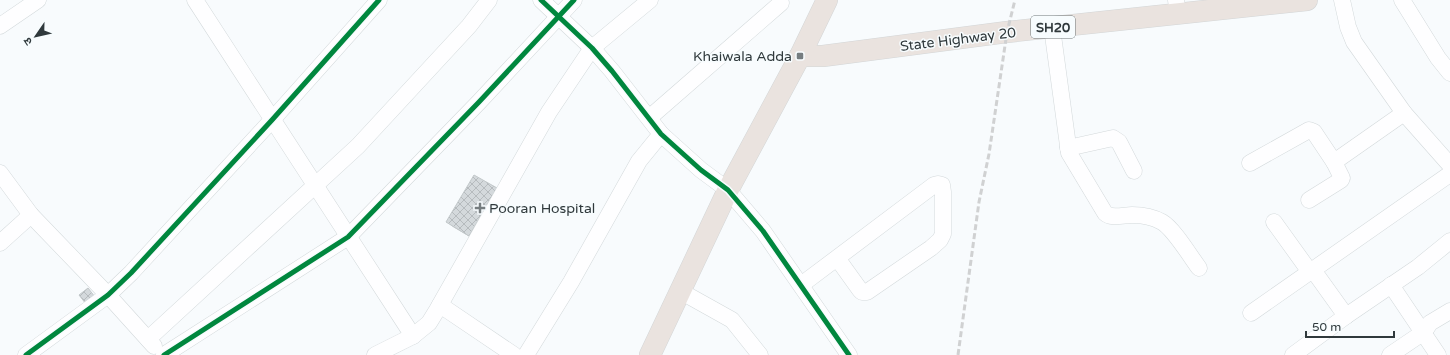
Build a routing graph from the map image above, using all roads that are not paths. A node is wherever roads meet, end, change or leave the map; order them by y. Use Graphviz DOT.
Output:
graph roads {
  1 [pos="38,0"];
  2 [pos="196,0"];
  3 [pos="379,0"];
  4 [pos="489,0"];
  5 [pos="541,0"];
  6 [pos="574,0"];
  7 [pos="650,0"];
  8 [pos="827,0"];
  9 [pos="1307,0"];
  10 [pos="1342,0"];
  11 [pos="1402,0"];
  12 [pos="1282,1"];
  13 [pos="781,3"];
  14 [pos="1177,7"];
  15 [pos="559,16"];
  16 [pos="0,26"];
  17 [pos="1052,28"];
  18 [pos="592,48"];
  19 [pos="800,56"];
  20 [pos="1450,73"];
  21 [pos="1404,113"];
  22 [pos="649,118"];
  23 [pos="272,120"];
  24 [pos="661,134"];
  25 [pos="1068,148"];
  26 [pos="1334,162"];
  27 [pos="1250,163"];
  28 [pos="1450,165"];
  29 [pos="1134,171"];
  30 [pos="0,173"];
  31 [pos="1450,174"];
  32 [pos="315,186"];
  33 [pos="728,190"];
  34 [pos="1309,200"];
  35 [pos="32,215"];
  36 [pos="1274,222"];
  37 [pos="348,237"];
  38 [pos="1450,241"];
  39 [pos="0,243"];
  40 [pos="837,258"];
  41 [pos="1198,268"];
  42 [pos="1312,271"];
  43 [pos="801,285"];
  44 [pos="1392,285"];
  45 [pos="680,291"];
  46 [pos="108,295"];
  47 [pos="440,305"];
  48 [pos="1450,311"];
  49 [pos="1250,314"];
  50 [pos="1346,316"];
  51 [pos="1424,332"];
  52 [pos="413,336"];
  53 [pos="148,339"];
  54 [pos="32,353"];
  55 [pos="163,355"];
  56 [pos="375,355"];
  57 [pos="514,355"];
  58 [pos="526,355"];
  59 [pos="650,355"];
  60 [pos="760,355"];
  61 [pos="849,355"];
  62 [pos="1293,355"];
  63 [pos="1390,355"];
  64 [pos="1438,355"];
  1 -- 16 [label="street"];
  2 -- 23 [label="street"];
  3 -- 23 [label="street"];
  4 -- 32 [label="street"];
  5 -- 15 [label="street"];
  6 -- 15 [label="street"];
  7 -- 18 [label="street"];
  8 -- 19 [label="main road"];
  9 -- 12 [label="main road, State Highway 20 / SH20"];
  10 -- 21 [label="street"];
  11 -- 20 [label="street"];
  12 -- 14 [label="main road, State Highway 20 / SH20"];
  13 -- 22 [label="street"];
  14 -- 17 [label="main road, State Highway 20 / SH20"];
  15 -- 18 [label="street"];
  15 -- 37 [label="street"];
  17 -- 19 [label="main road, State Highway 20 / SH20"];
  17 -- 25 [label="street"];
  18 -- 22 [label="street"];
  18 -- 47 [label="street"];
  19 -- 33 [label="main road"];
  21 -- 26 [label="street"];
  21 -- 28 [label="street"];
  22 -- 24 [label="street"];
  23 -- 32 [label="street"];
  23 -- 46 [label="street"];
  24 -- 33 [label="street"];
  24 -- 58 [label="street"];
  25 -- 29 [label="street"];
  25 -- 41 [label="street"];
  26 -- 27 [label="street"];
  26 -- 34 [label="street"];
  30 -- 35 [label="street"];
  31 -- 42 [label="street"];
  32 -- 37 [label="street"];
  32 -- 53 [label="street"];
  33 -- 43 [label="street"];
  33 -- 45 [label="main road"];
  35 -- 39 [label="street"];
  35 -- 46 [label="street"];
  36 -- 42 [label="street"];
  37 -- 52 [label="street"];
  37 -- 55 [label="street"];
  38 -- 44 [label="street"];
  40 -- 40 [label="street"];
  40 -- 43 [label="street"];
  42 -- 49 [label="street"];
  42 -- 50 [label="street"];
  43 -- 61 [label="street"];
  44 -- 50 [label="street"];
  44 -- 51 [label="street"];
  45 -- 59 [label="main road"];
  45 -- 60 [label="street"];
  46 -- 53 [label="street"];
  46 -- 54 [label="street"];
  47 -- 52 [label="street"];
  47 -- 57 [label="street"];
  48 -- 51 [label="street"];
  50 -- 62 [label="street"];
  51 -- 63 [label="street"];
  51 -- 64 [label="street"];
  52 -- 56 [label="street"];
  53 -- 55 [label="street"];
}
